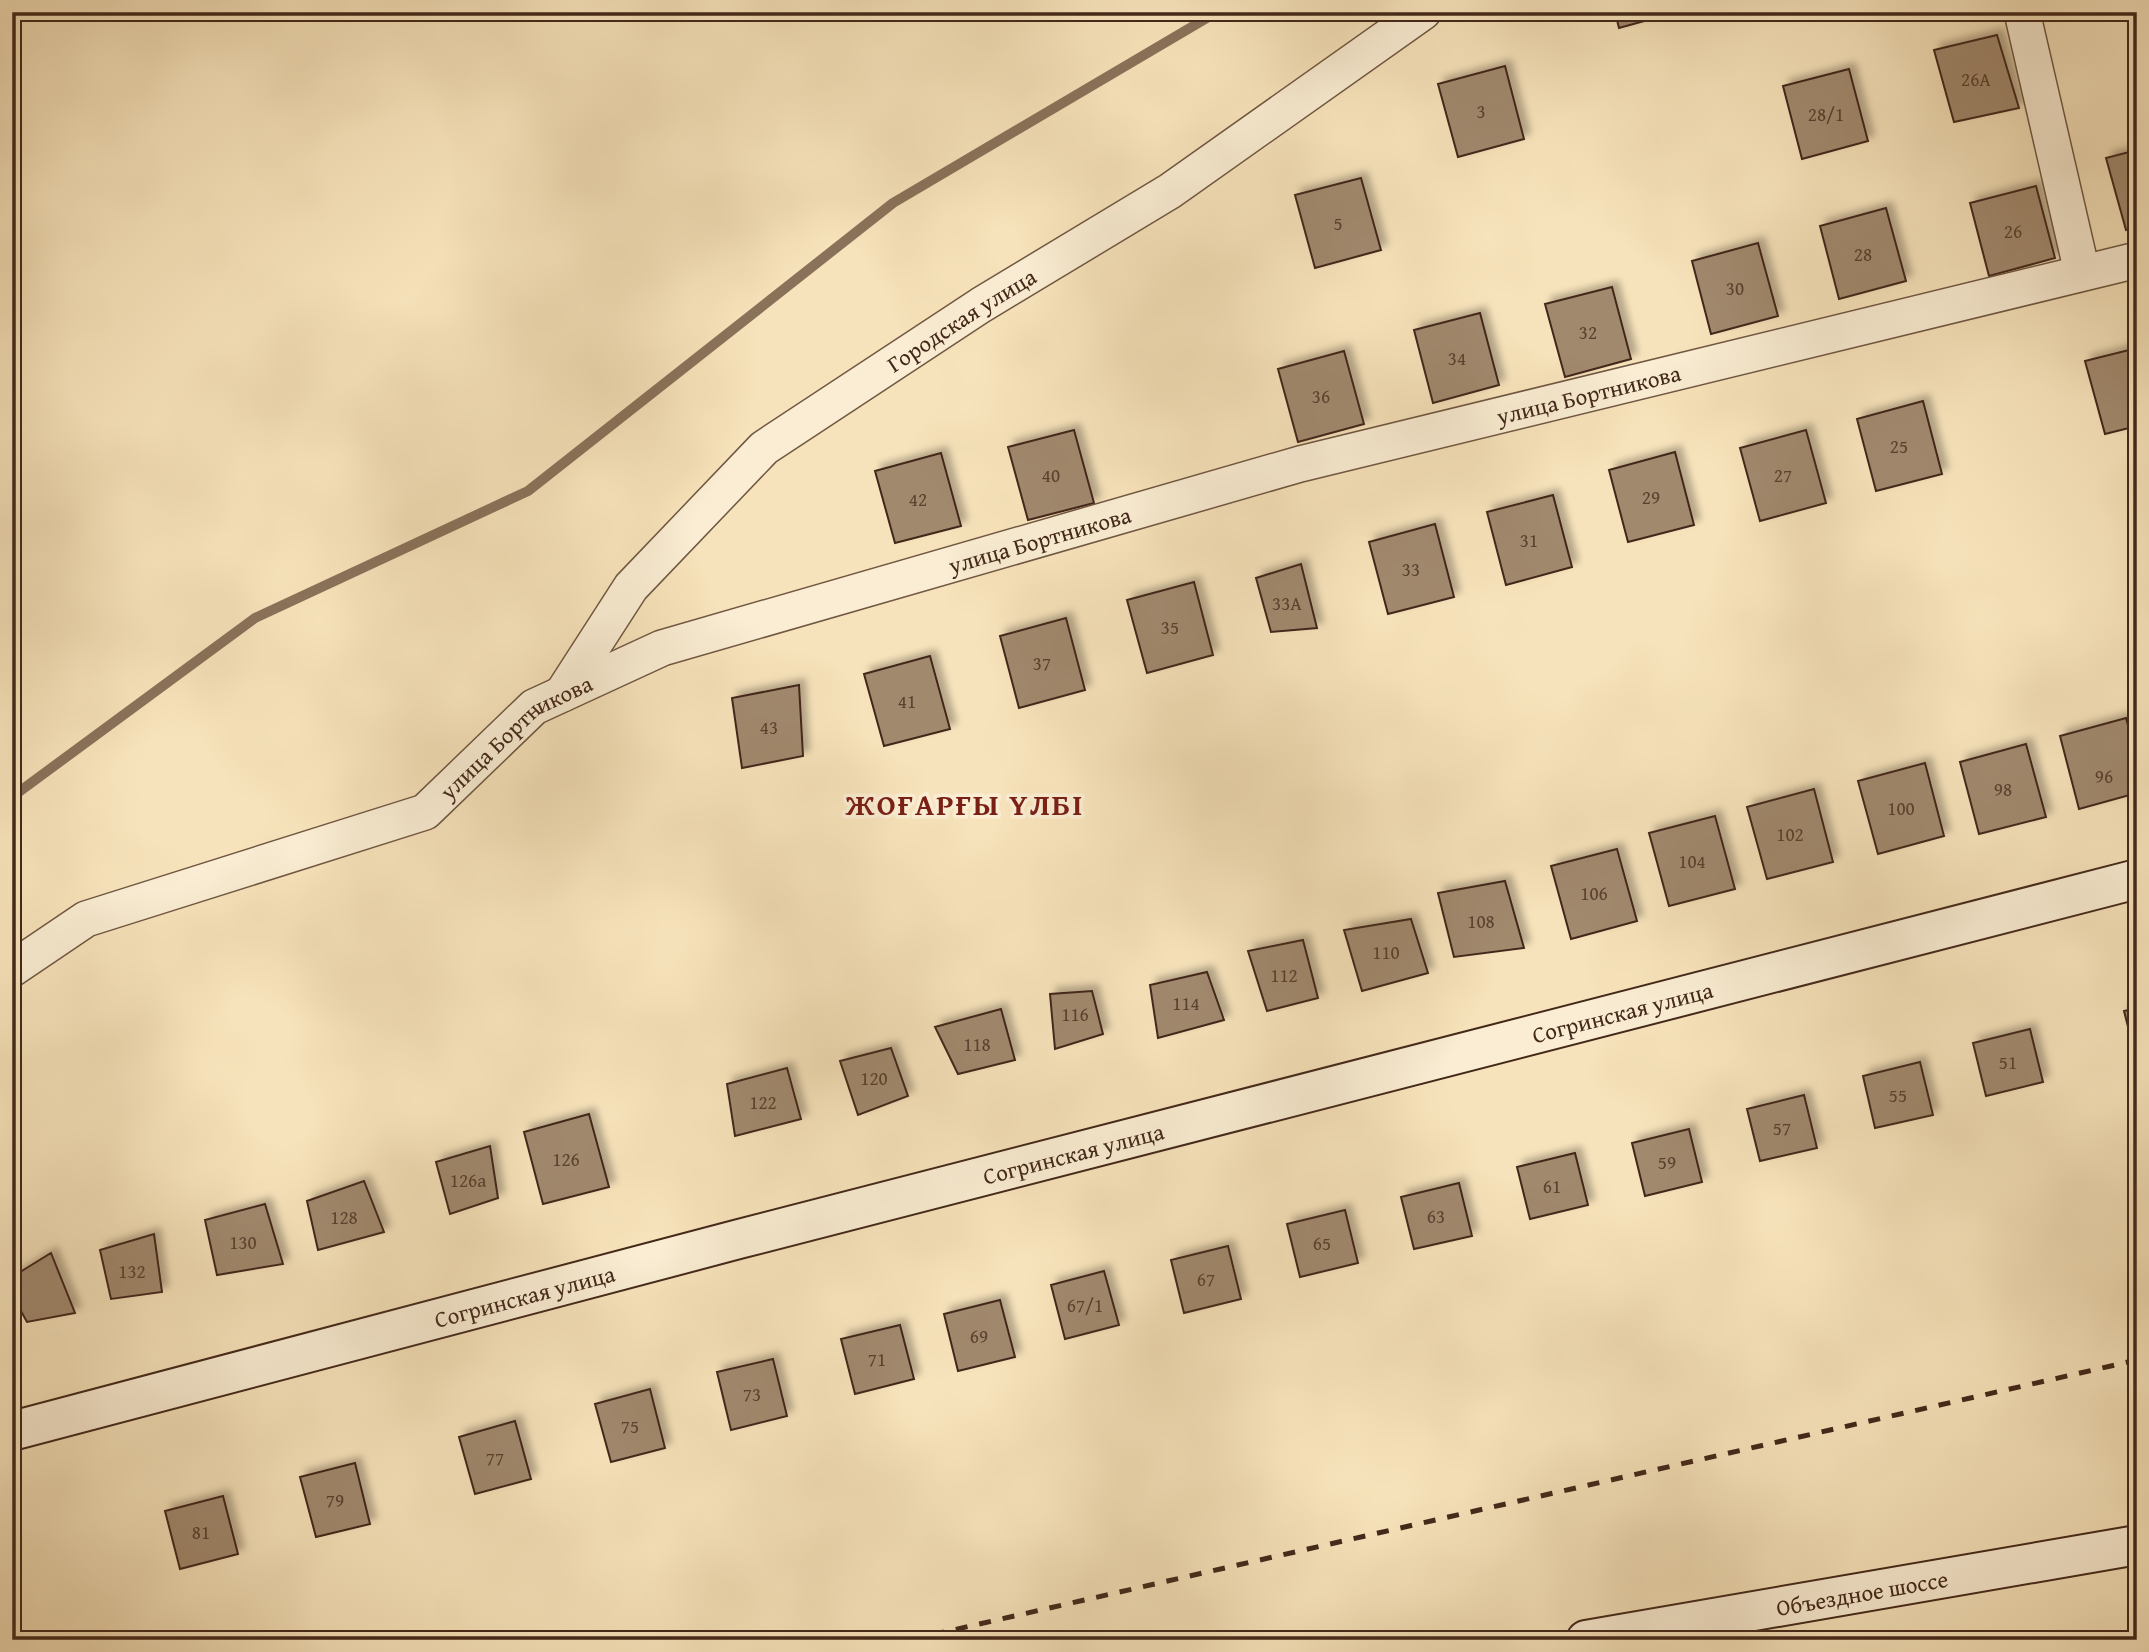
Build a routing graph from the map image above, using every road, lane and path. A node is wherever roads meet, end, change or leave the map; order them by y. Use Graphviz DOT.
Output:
graph roads {
  1 [pos="1423,12"];
  2 [pos="2022,12"];
  3 [pos="2137,260"];
  4 [pos="2082,272"];
  5 [pos="562,694"];
  6 [pos="2137,879"];
  7 [pos="12,969"];
  8 [pos="12,1432"];
  9 [pos="2137,1545"];
  10 [pos="1586,1640"];
  1 -- 5 [label="street, Городская улица"];
  2 -- 4 [label="street"];
  3 -- 4 [label="street, улица Бортникова"];
  4 -- 5 [label="street, улица Бортникова"];
  5 -- 7 [label="street, улица Бортникова"];
  6 -- 8 [label="main road, Согринская улица"];
  9 -- 10 [label="main road, Объездное шоссе"];
}
